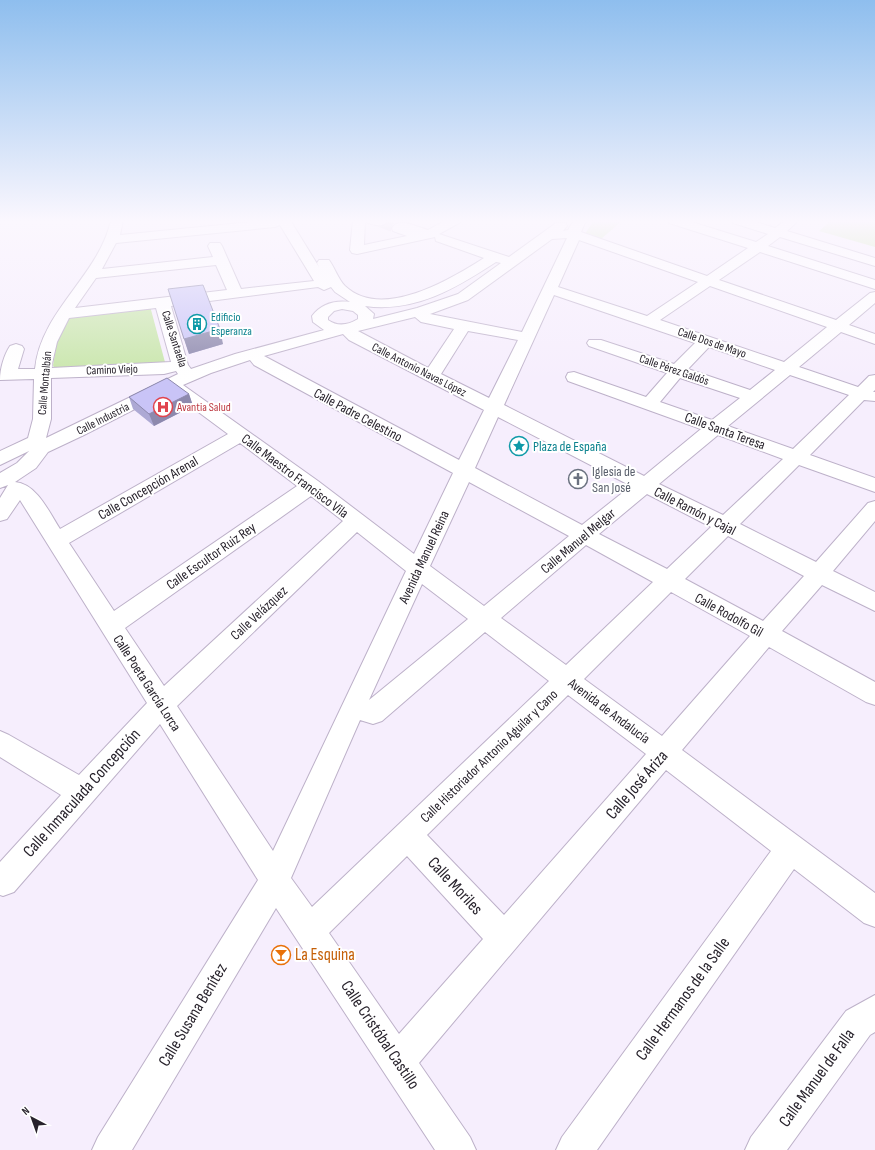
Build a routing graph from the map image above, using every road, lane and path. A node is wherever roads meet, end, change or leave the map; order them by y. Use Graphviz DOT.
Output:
graph roads {
  1 [pos="92,274"];
  2 [pos="95,274"];
  3 [pos="226,274"];
  4 [pos="312,274"];
  5 [pos="319,274"];
  6 [pos="327,274"];
  7 [pos="468,274"];
  8 [pos="496,274"];
  9 [pos="557,274"];
  10 [pos="694,274"];
  11 [pos="719,274"];
  12 [pos="841,274"];
  13 [pos="709,280"];
  14 [pos="479,285"];
  15 [pos="875,285"];
  16 [pos="320,286"];
  17 [pos="549,290"];
  18 [pos="236,294"];
  19 [pos="875,296"];
  20 [pos="162,302"];
  21 [pos="354,307"];
  22 [pos="422,311"];
  23 [pos="63,314"];
  24 [pos="322,315"];
  25 [pos="648,322"];
  26 [pos="839,326"];
  27 [pos="349,327"];
  28 [pos="463,327"];
  29 [pos="526,337"];
  30 [pos="875,338"];
  31 [pos="706,341"];
  32 [pos="594,343"];
  33 [pos="16,350"];
  34 [pos="254,354"];
  35 [pos="788,369"];
  36 [pos="677,371"];
  37 [pos="43,372"];
  38 [pos="4,374"];
  39 [pos="180,375"];
  40 [pos="431,376"];
  41 [pos="574,377"];
  42 [pos="870,390"];
  43 [pos="754,397"];
  44 [pos="649,404"];
  45 [pos="493,409"];
  46 [pos="716,428"];
  47 [pos="240,435"];
  48 [pos="38,446"];
  49 [pos="796,457"];
  50 [pos="0,459"];
  51 [pos="464,472"];
  52 [pos="9,481"];
  53 [pos="645,485"];
  54 [pos="875,485"];
  55 [pos="311,486"];
  56 [pos="875,508"];
  57 [pos="0,514"];
  58 [pos="356,521"];
  59 [pos="726,526"];
  60 [pos="584,535"];
  61 [pos="56,541"];
  62 [pos="418,569"];
  63 [pos="819,573"];
  64 [pos="670,581"];
  65 [pos="875,602"];
  66 [pos="486,619"];
  67 [pos="110,626"];
  68 [pos="765,635"];
  69 [pos="567,680"];
  70 [pos="875,694"];
  71 [pos="161,705"];
  72 [pos="353,707"];
  73 [pos="0,744"];
  74 [pos="665,753"];
  75 [pos="82,792"];
  76 [pos="407,835"];
  77 [pos="791,848"];
  78 [pos="2,880"];
  79 [pos="276,880"];
  80 [pos="875,912"];
  81 [pos="310,930"];
  82 [pos="504,937"];
  83 [pos="875,1012"];
  84 [pos="398,1061"];
  85 [pos="111,1150"];
  86 [pos="457,1150"];
  87 [pos="575,1150"];
  88 [pos="764,1150"];
  1 -- 2 [label="street"];
  1 -- 23 [label="street, Calle Montalbán"];
  3 -- 18 [label="street"];
  4 -- 16 [label="street"];
  5 -- 16 [label="street"];
  6 -- 7 [label="street"];
  8 -- 14 [label="street, Calle Industria"];
  9 -- 17 [label="street, Avenida Manuel Reina"];
  10 -- 13 [label="street"];
  11 -- 13 [label="street"];
  12 -- 15 [label="street"];
  13 -- 25 [label="street"];
  13 -- 26 [label="street"];
  14 -- 21 [label="street, Calle Industria"];
  14 -- 22 [label="street, Calle Industria"];
  16 -- 18 [label="street"];
  16 -- 21 [label="street"];
  16 -- 24 [label="street"];
  17 -- 25 [label="street, Calle Dos de Mayo"];
  17 -- 29 [label="street, Avenida Manuel Reina"];
  18 -- 20 [label="street"];
  19 -- 26 [label="street, Calle Manuel Melgar"];
  20 -- 23 [label="street"];
  20 -- 39 [label="street, Calle Santaella"];
  21 -- 24 [label="street, Calle Industria"];
  21 -- 27 [label="street"];
  22 -- 27 [label="street, Calle Industria"];
  22 -- 28 [label="street"];
  23 -- 37 [label="street, Calle Montalbán"];
  24 -- 27 [label="street"];
  24 -- 34 [label="street, Calle Industria"];
  25 -- 31 [label="street, Calle Dos de Mayo"];
  26 -- 30 [label="street"];
  26 -- 35 [label="street, Calle Manuel Melgar"];
  27 -- 34 [label="street, Calle Industria"];
  27 -- 40 [label="street, Calle Antonio Navas López"];
  28 -- 29 [label="street"];
  28 -- 40 [label="street"];
  29 -- 45 [label="street, Avenida Manuel Reina"];
  31 -- 35 [label="street, Calle Dos de Mayo"];
  31 -- 36 [label="street"];
  32 -- 36 [label="street, Calle Pérez Galdós"];
  33 -- 38 [label="street"];
  34 -- 39 [label="street, Calle Industria"];
  34 -- 51 [label="street, Calle Padre Celestino"];
  35 -- 42 [label="street, Calle Dos de Mayo"];
  35 -- 43 [label="street, Calle Manuel Melgar"];
  36 -- 43 [label="street, Calle Pérez Galdós"];
  36 -- 44 [label="street"];
  37 -- 38 [label="street, Camino Viejo"];
  37 -- 39 [label="street, Camino Viejo"];
  37 -- 48 [label="street, Calle Montalbán"];
  39 -- 47 [label="street, Calle Maestro Francisco Vila"];
  39 -- 48 [label="street, Calle Industria"];
  40 -- 45 [label="street, Calle Antonio Navas López"];
  41 -- 44 [label="street, Calle Santa Teresa"];
  42 -- 49 [label="street, Calle Historiador Antonio Aguilar y Cano"];
  43 -- 46 [label="street, Calle Manuel Melgar"];
  44 -- 46 [label="street, Calle Santa Teresa"];
  45 -- 51 [label="street, Avenida Manuel Reina"];
  45 -- 53 [label="street, Calle Ramón y Cajal"];
  46 -- 49 [label="street, Calle Santa Teresa"];
  46 -- 53 [label="street, Calle Manuel Melgar"];
  47 -- 55 [label="street, Calle Maestro Francisco Vila"];
  47 -- 61 [label="street, Calle Concepción Arenal"];
  48 -- 50 [label="street, Calle Industria"];
  48 -- 52 [label="street"];
  49 -- 54 [label="street, Calle Santa Teresa"];
  49 -- 59 [label="street, Calle Historiador Antonio Aguilar y Cano"];
  51 -- 60 [label="street"];
  51 -- 62 [label="street, Avenida Manuel Reina"];
  52 -- 57 [label="street"];
  52 -- 61 [label="street, Calle Poeta García Lorca"];
  53 -- 59 [label="street, Calle Ramón y Cajal"];
  53 -- 60 [label="street, Calle Manuel Melgar"];
  55 -- 58 [label="street, Calle Maestro Francisco Vila"];
  55 -- 67 [label="street, Calle Escultor Ruiz Rey"];
  56 -- 63 [label="street, Calle José Ariza"];
  58 -- 62 [label="street, Calle Maestro Francisco Vila"];
  58 -- 71 [label="street, Calle Velázquez"];
  59 -- 63 [label="street, Calle Ramón y Cajal"];
  59 -- 64 [label="street, Calle Historiador Antonio Aguilar y Cano"];
  60 -- 64 [label="street, Calle Rodolfo Gil"];
  60 -- 66 [label="street, Calle Manuel Melgar"];
  61 -- 67 [label="street, Calle Poeta García Lorca"];
  62 -- 66 [label="street, Avenida de Andalucía"];
  62 -- 72 [label="street, Avenida Manuel Reina"];
  63 -- 65 [label="street, Calle Ramón y Cajal"];
  63 -- 68 [label="street, Calle José Ariza"];
  64 -- 68 [label="street, Calle Rodolfo Gil"];
  64 -- 69 [label="street, Calle Historiador Antonio Aguilar y Cano"];
  66 -- 69 [label="street, Avenida de Andalucía"];
  66 -- 72 [label="street, Calle Manuel Melgar"];
  67 -- 71 [label="street, Calle Poeta García Lorca"];
  68 -- 70 [label="street, Calle Rodolfo Gil"];
  68 -- 74 [label="street, Calle José Ariza"];
  69 -- 74 [label="street, Avenida de Andalucía"];
  69 -- 76 [label="street, Calle Historiador Antonio Aguilar y Cano"];
  71 -- 75 [label="street, Calle Inmaculada Concepción"];
  71 -- 79 [label="street, Calle Poeta García Lorca"];
  72 -- 79 [label="street, Avenida Manuel Reina"];
  73 -- 75 [label="street"];
  74 -- 77 [label="street, Avenida de Andalucía"];
  74 -- 82 [label="street, Calle José Ariza"];
  75 -- 78 [label="street, Calle Inmaculada Concepción"];
  76 -- 81 [label="street, Calle Historiador Antonio Aguilar y Cano"];
  76 -- 82 [label="street, Calle Moriles"];
  77 -- 80 [label="street, Avenida de Andalucía"];
  77 -- 87 [label="street, Calle Hermanos de la Salle"];
  79 -- 81 [label="street, Calle Cristóbal Castillo"];
  79 -- 85 [label="street, Calle Susana Benítez"];
  81 -- 84 [label="street, Calle Cristóbal Castillo"];
  82 -- 84 [label="street, Calle José Ariza"];
  83 -- 88 [label="street, Calle Manuel de Falla"];
  84 -- 86 [label="street, Calle Cristóbal Castillo"];
}
